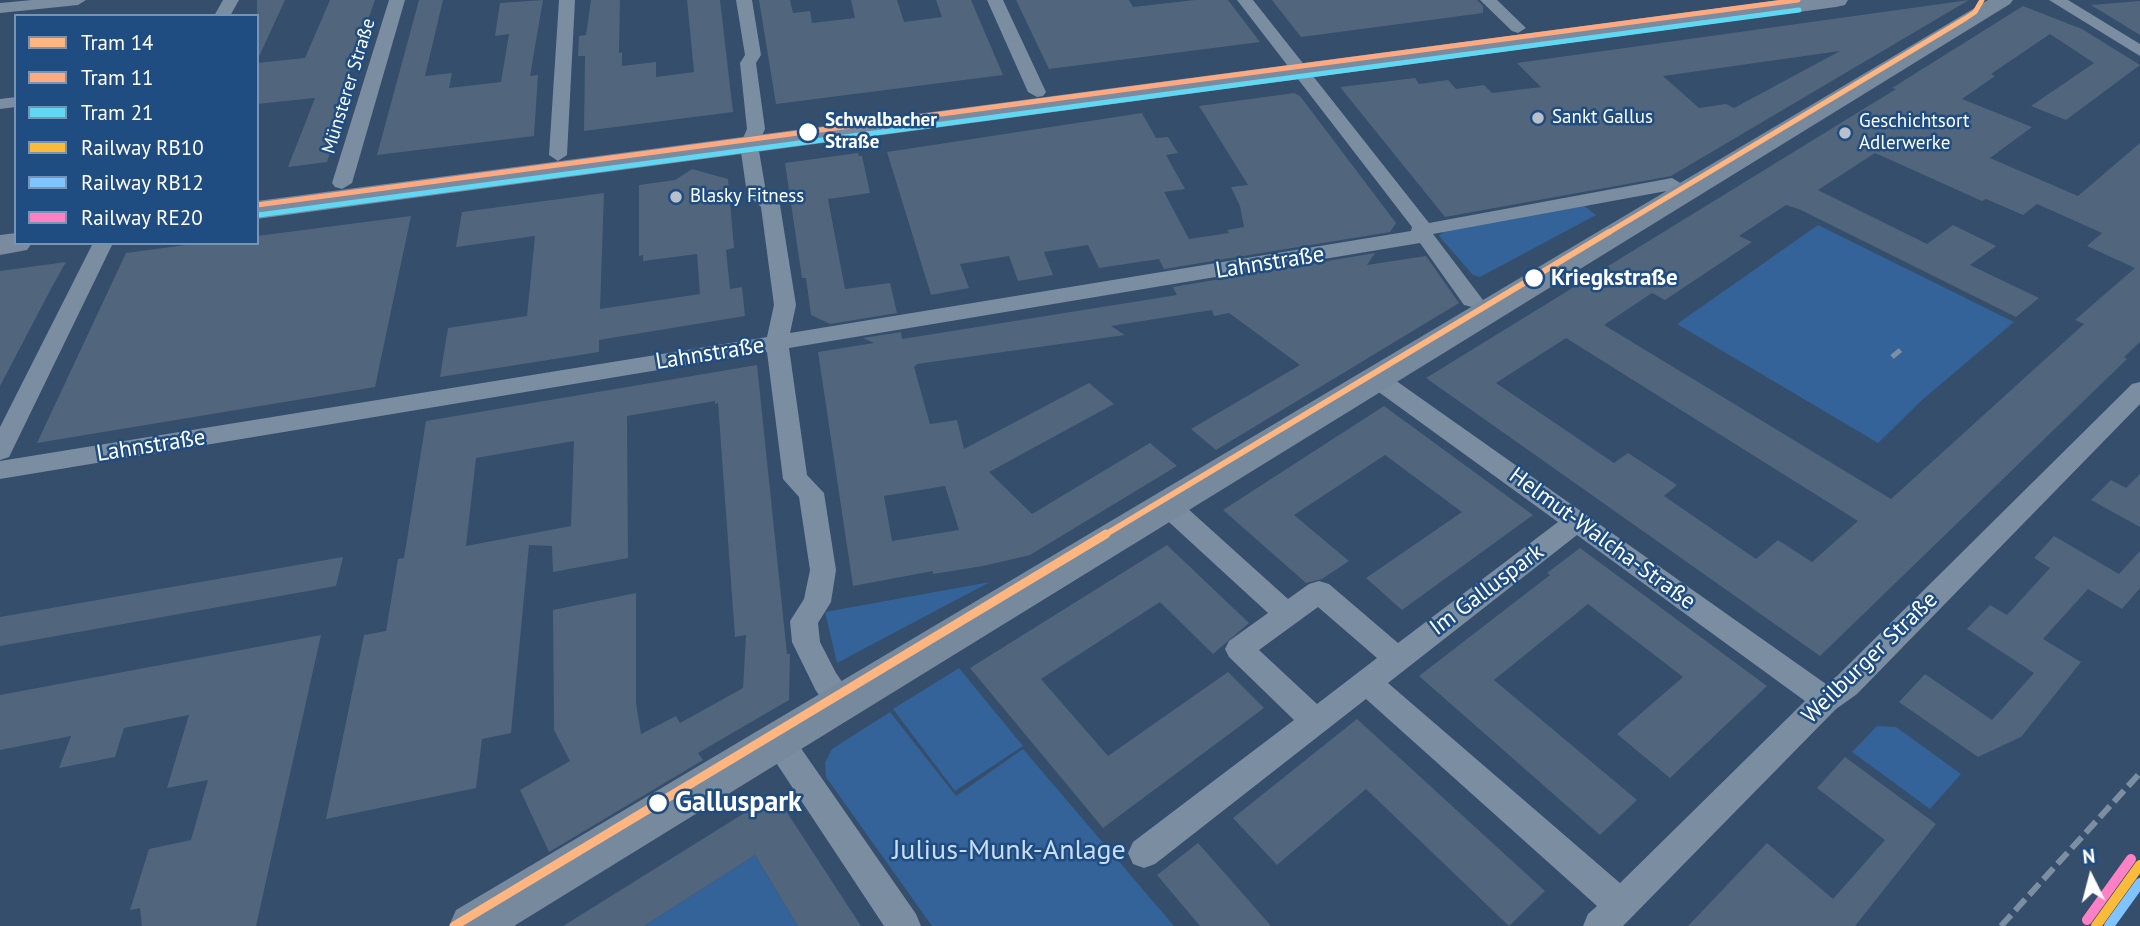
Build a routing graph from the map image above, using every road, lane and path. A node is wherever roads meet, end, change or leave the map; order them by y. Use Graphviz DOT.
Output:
graph roads {
  1 [pos="78,0"];
  2 [pos="397,0"];
  3 [pos="567,0"];
  4 [pos="744,0"];
  5 [pos="995,0"];
  6 [pos="1245,0"];
  7 [pos="1488,0"];
  8 [pos="1731,0"];
  9 [pos="1836,0"];
  10 [pos="2003,0"];
  11 [pos="2056,0"];
  12 [pos="1971,6"];
  13 [pos="0,8"];
  14 [pos="1518,28"];
  15 [pos="2140,51"];
  16 [pos="1294,65"];
  17 [pos="1037,92"];
  18 [pos="753,137"];
  19 [pos="558,155"];
  20 [pos="342,183"];
  21 [pos="1672,184"];
  22 [pos="259,195"];
  23 [pos="259,210"];
  24 [pos="1421,232"];
  25 [pos="102,245"];
  26 [pos="1472,300"];
  27 [pos="777,343"];
  28 [pos="1377,379"];
  29 [pos="2140,390"];
  30 [pos="0,451"];
  31 [pos="0,470"];
  32 [pos="1167,505"];
  33 [pos="1577,521"];
  34 [pos="1287,614"];
  35 [pos="1396,659"];
  36 [pos="1367,682"];
  37 [pos="1826,700"];
  38 [pos="841,702"];
  39 [pos="1315,722"];
  40 [pos="778,740"];
  41 [pos="1144,853"];
  42 [pos="1610,915"];
  43 [pos="472,926"];
  44 [pos="904,926"];
  1 -- 13 [label="street"];
  2 -- 20 [label="street, Münsterer Straße"];
  3 -- 19 [label="street"];
  4 -- 18 [label="street"];
  5 -- 17 [label="street"];
  6 -- 16 [label="street"];
  7 -- 14 [label="street"];
  8 -- 14 [label="main road"];
  9 -- 16 [label="main road"];
  10 -- 12 [label="street"];
  11 -- 15 [label="street"];
  12 -- 28 [label="street"];
  14 -- 16 [label="main road"];
  16 -- 17 [label="main road"];
  16 -- 18 [label="main road"];
  16 -- 24 [label="street"];
  17 -- 18 [label="main road"];
  18 -- 19 [label="main road"];
  18 -- 23 [label="main road"];
  18 -- 27 [label="street"];
  19 -- 20 [label="main road"];
  20 -- 22 [label="main road"];
  21 -- 24 [label="street, Lahnstraße"];
  24 -- 26 [label="street"];
  24 -- 27 [label="street, Lahnstraße"];
  25 -- 30 [label="street"];
  27 -- 31 [label="street, Lahnstraße"];
  27 -- 38 [label="street"];
  28 -- 32 [label="street"];
  28 -- 33 [label="street, Helmut-Walcha-Straße"];
  29 -- 37 [label="street, Weilburger Straße"];
  32 -- 34 [label="street"];
  32 -- 38 [label="street"];
  33 -- 35 [label="street, Im Galluspark"];
  33 -- 37 [label="street, Helmut-Walcha-Straße"];
  34 -- 35 [label="street"];
  34 -- 39 [label="street"];
  35 -- 36 [label="street, Im Galluspark"];
  36 -- 39 [label="street, Im Galluspark"];
  36 -- 42 [label="street"];
  37 -- 42 [label="street, Weilburger Straße"];
  38 -- 40 [label="street"];
  39 -- 41 [label="street, Im Galluspark"];
  40 -- 43 [label="street"];
  40 -- 44 [label="street"];
}
